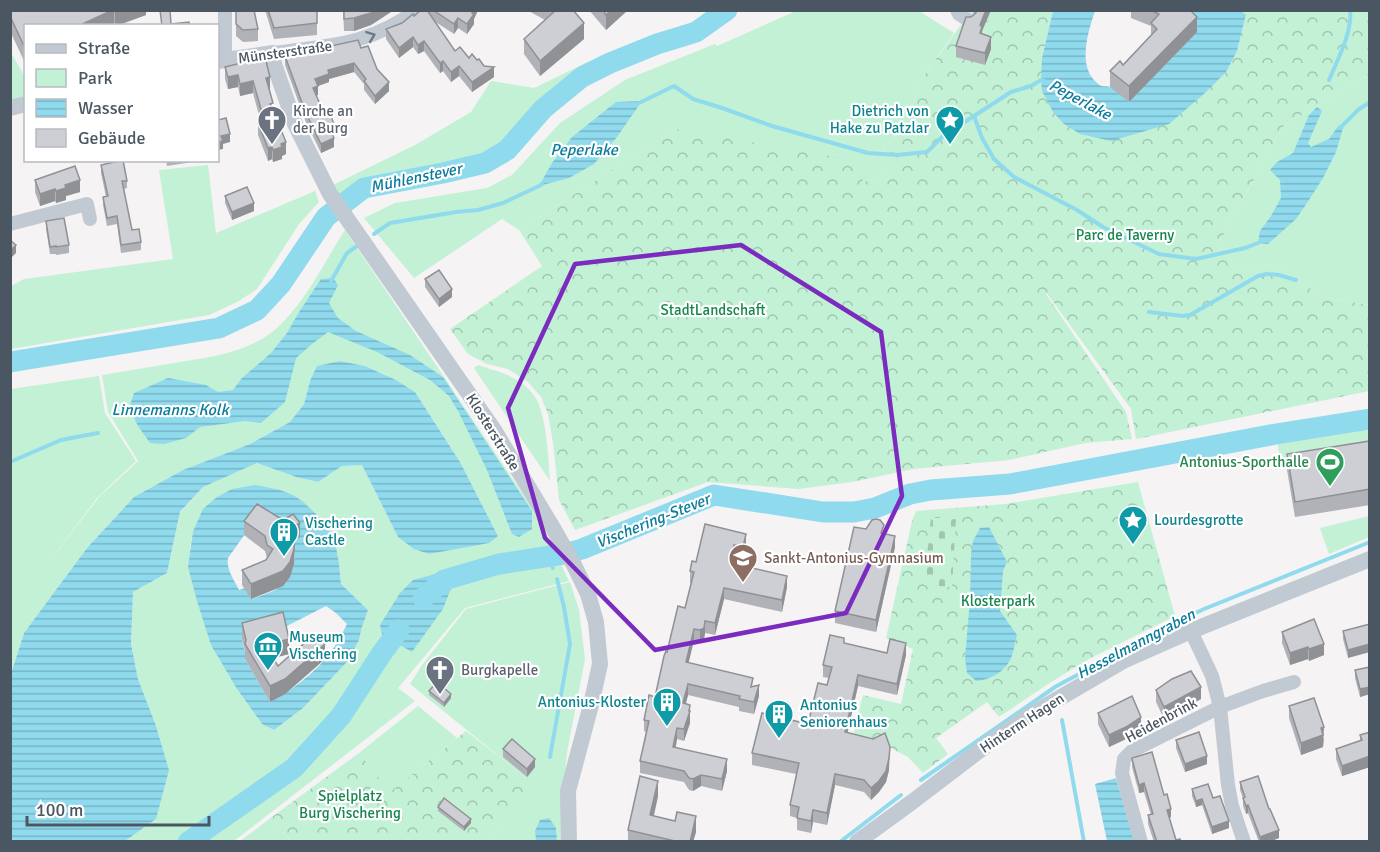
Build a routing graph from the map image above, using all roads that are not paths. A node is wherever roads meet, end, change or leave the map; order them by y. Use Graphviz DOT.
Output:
graph roads {
  1 [pos="225,10"];
  2 [pos="417,10"];
  3 [pos="957,10"];
  4 [pos="968,20"];
  5 [pos="273,54"];
  6 [pos="221,61"];
  7 [pos="90,219"];
  8 [pos="10,224"];
  9 [pos="1369,561"];
  10 [pos="1191,631"];
  11 [pos="1294,682"];
  12 [pos="1220,707"];
  13 [pos="569,842"];
  14 [pos="856,842"];
  15 [pos="1142,842"];
  16 [pos="1244,842"];
  1 -- 6 [label="street"];
  5 -- 2 [label="street, Münsterstraße, one-way"];
  3 -- 4 [label="street"];
  5 -- 6 [label="street, Münsterstraße"];
  5 -- 13 [label="street, Klosterstraße"];
  7 -- 8 [label="street"];
  9 -- 10 [label="street, Hinterm Hagen"];
  10 -- 12 [label="street"];
  10 -- 14 [label="street, Hinterm Hagen"];
  11 -- 12 [label="street, Heidenbrink"];
  12 -- 15 [label="street, Heidenbrink"];
  12 -- 16 [label="street"];
}
